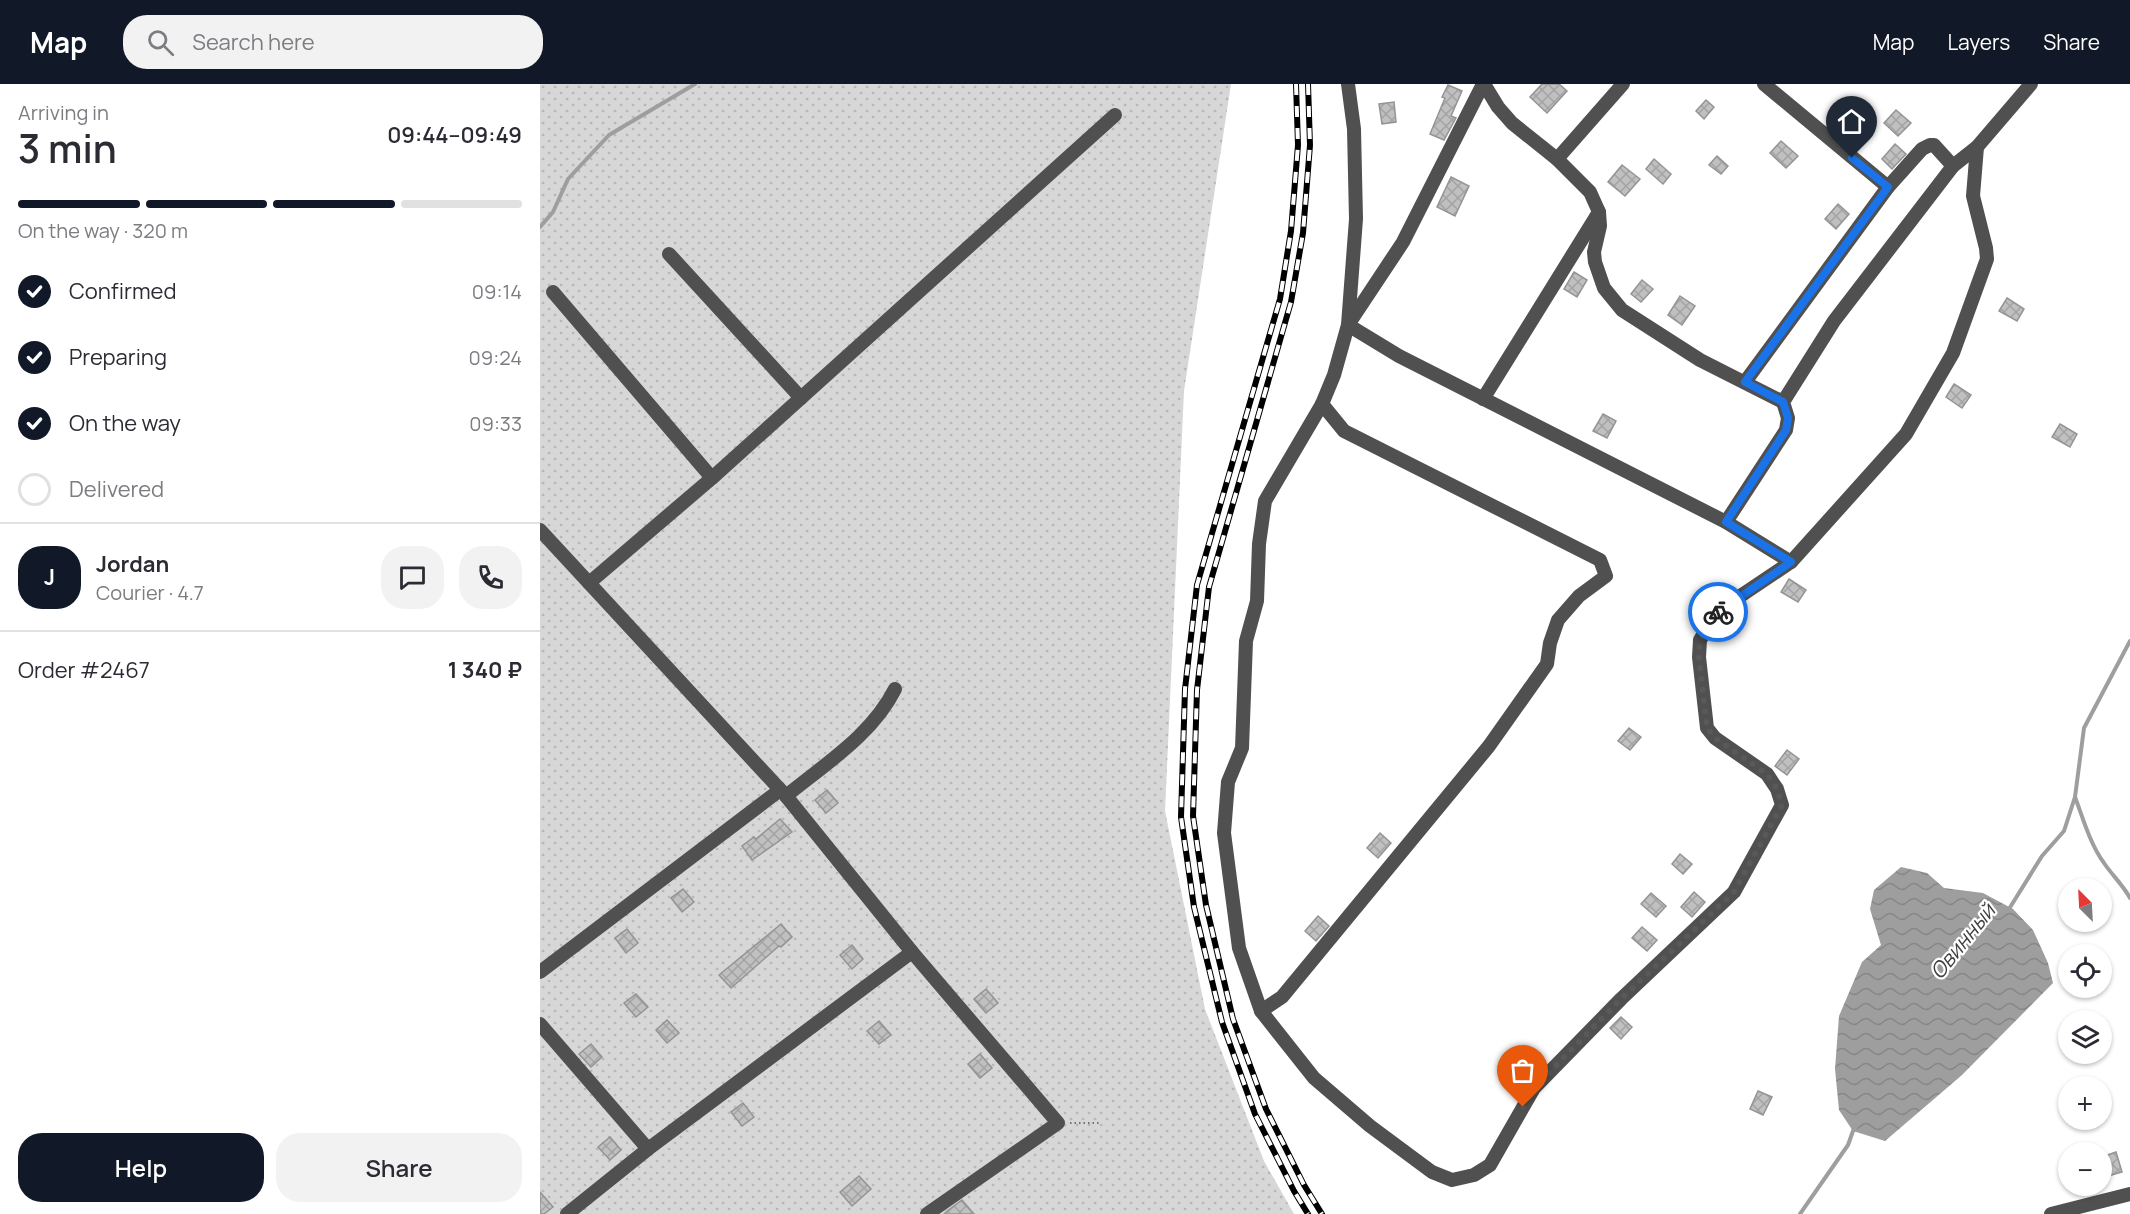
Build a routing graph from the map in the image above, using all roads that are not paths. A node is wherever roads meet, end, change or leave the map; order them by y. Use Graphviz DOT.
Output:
graph roads {
  1 [pos="1348,84"];
  2 [pos="1484,84"];
  3 [pos="1623,84"];
  4 [pos="1764,84"];
  5 [pos="2031,84"];
  6 [pos="1115,115"];
  7 [pos="1977,147"];
  8 [pos="1557,159"];
  9 [pos="1953,166"];
  10 [pos="1888,187"];
  11 [pos="1599,213"];
  12 [pos="669,254"];
  13 [pos="554,292"];
  14 [pos="1348,325"];
  15 [pos="1745,382"];
  16 [pos="801,398"];
  17 [pos="1484,399"];
  18 [pos="1783,402"];
  19 [pos="1322,404"];
  20 [pos="712,478"];
  21 [pos="1726,522"];
  22 [pos="540,530"];
  23 [pos="1791,562"];
  24 [pos="589,583"];
  25 [pos="895,689"];
  26 [pos="783,793"];
  27 [pos="912,952"];
  28 [pos="540,972"];
  29 [pos="1261,1011"];
  30 [pos="540,1024"];
  31 [pos="648,1149"];
  32 [pos="2130,1194"];
  33 [pos="567,1214"];
  34 [pos="927,1214"];
  35 [pos="2050,1214"];
  1 -- 14 [label="street"];
  2 -- 8 [label="street"];
  2 -- 14 [label="street"];
  3 -- 8 [label="street"];
  4 -- 10 [label="street"];
  5 -- 7 [label="street"];
  6 -- 16 [label="street"];
  7 -- 9 [label="street"];
  7 -- 23 [label="street"];
  8 -- 11 [label="street"];
  9 -- 10 [label="street"];
  9 -- 18 [label="street"];
  10 -- 15 [label="street"];
  11 -- 15 [label="street"];
  11 -- 17 [label="street"];
  12 -- 16 [label="street"];
  13 -- 20 [label="street"];
  14 -- 17 [label="street"];
  14 -- 19 [label="street"];
  15 -- 18 [label="street"];
  16 -- 20 [label="street"];
  17 -- 21 [label="street"];
  18 -- 21 [label="street"];
  19 -- 29 [label="street"];
  19 -- 29 [label="street"];
  20 -- 24 [label="street"];
  21 -- 23 [label="street"];
  22 -- 24 [label="street"];
  23 -- 29 [label="street"];
  24 -- 26 [label="street"];
  25 -- 26 [label="street"];
  26 -- 27 [label="street"];
  26 -- 28 [label="street"];
  27 -- 31 [label="street"];
  27 -- 34 [label="street"];
  30 -- 31 [label="street"];
  31 -- 33 [label="street"];
  32 -- 35 [label="street"];
}
